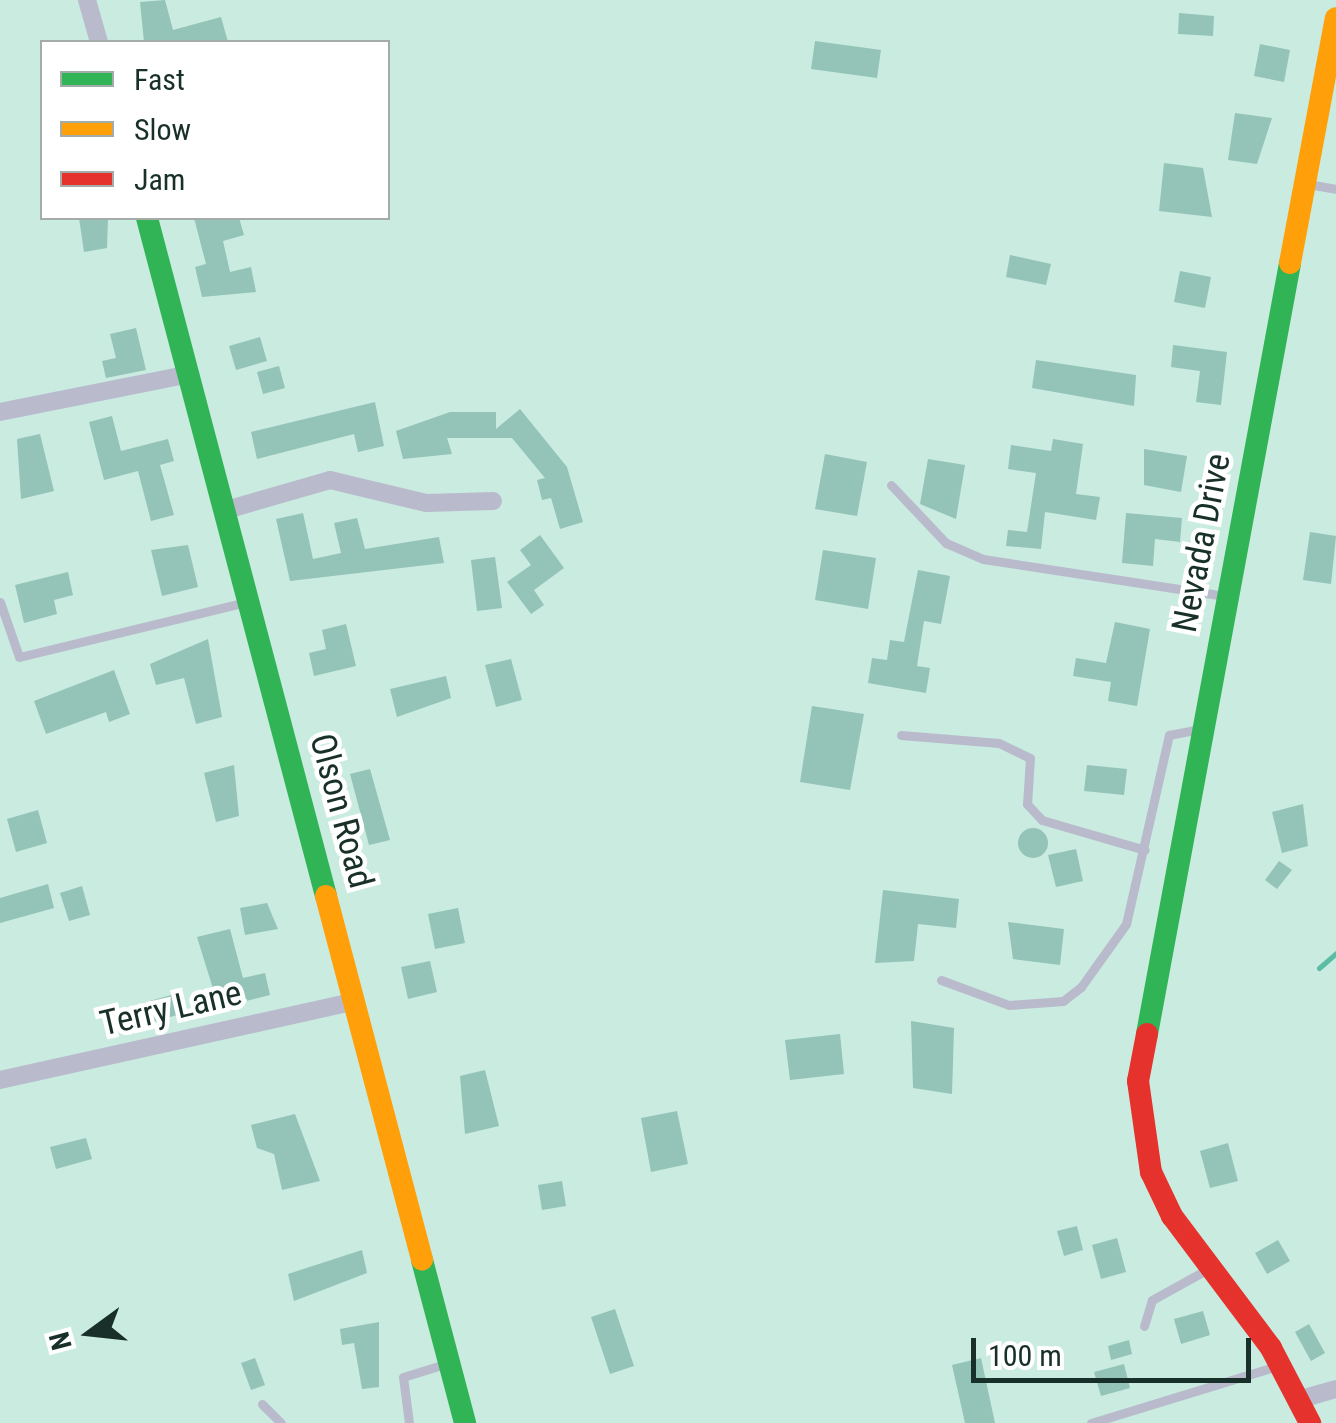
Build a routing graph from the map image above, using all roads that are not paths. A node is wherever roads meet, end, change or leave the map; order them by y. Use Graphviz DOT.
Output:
graph roads {
  1 [pos="87,0"];
  2 [pos="1336,18"];
  3 [pos="98,40"];
  4 [pos="1305,184"];
  5 [pos="1336,190"];
  6 [pos="148,220"];
  7 [pos="190,374"];
  8 [pos="0,412"];
  9 [pos="891,485"];
  10 [pos="493,501"];
  11 [pos="226,510"];
  12 [pos="1228,596"];
  13 [pos="250,601"];
  14 [pos="0,602"];
  15 [pos="1203,730"];
  16 [pos="900,734"];
  17 [pos="1145,850"];
  18 [pos="941,980"];
  19 [pos="356,1001"];
  20 [pos="0,1080"];
  21 [pos="1210,1268"];
  22 [pos="1144,1326"];
  23 [pos="449,1363"];
  24 [pos="1281,1365"];
  25 [pos="1336,1389"];
  26 [pos="1302,1399"];
  27 [pos="262,1404"];
  28 [pos="281,1423"];
  29 [pos="409,1423"];
  30 [pos="465,1423"];
  31 [pos="1091,1423"];
  32 [pos="1310,1423"];
  1 -- 3 [label="street"];
  2 -- 4 [label="street, Nevada Drive"];
  4 -- 5 [label="lane"];
  4 -- 12 [label="street, Nevada Drive"];
  6 -- 7 [label="street, Olson Road"];
  7 -- 8 [label="street"];
  7 -- 11 [label="street, Olson Road"];
  9 -- 12 [label="lane"];
  10 -- 11 [label="street"];
  11 -- 13 [label="street, Olson Road"];
  12 -- 15 [label="street, Nevada Drive"];
  13 -- 14 [label="lane"];
  13 -- 19 [label="street, Olson Road"];
  15 -- 17 [label="lane"];
  15 -- 21 [label="street, Nevada Drive"];
  16 -- 17 [label="lane"];
  17 -- 18 [label="lane"];
  19 -- 20 [label="street, Terry Lane"];
  19 -- 23 [label="street, Olson Road"];
  21 -- 22 [label="lane"];
  21 -- 24 [label="street"];
  23 -- 29 [label="lane"];
  23 -- 30 [label="street, Olson Road"];
  24 -- 26 [label="street"];
  24 -- 31 [label="lane"];
  25 -- 26 [label="street"];
  26 -- 32 [label="street"];
  27 -- 28 [label="lane"];
}
